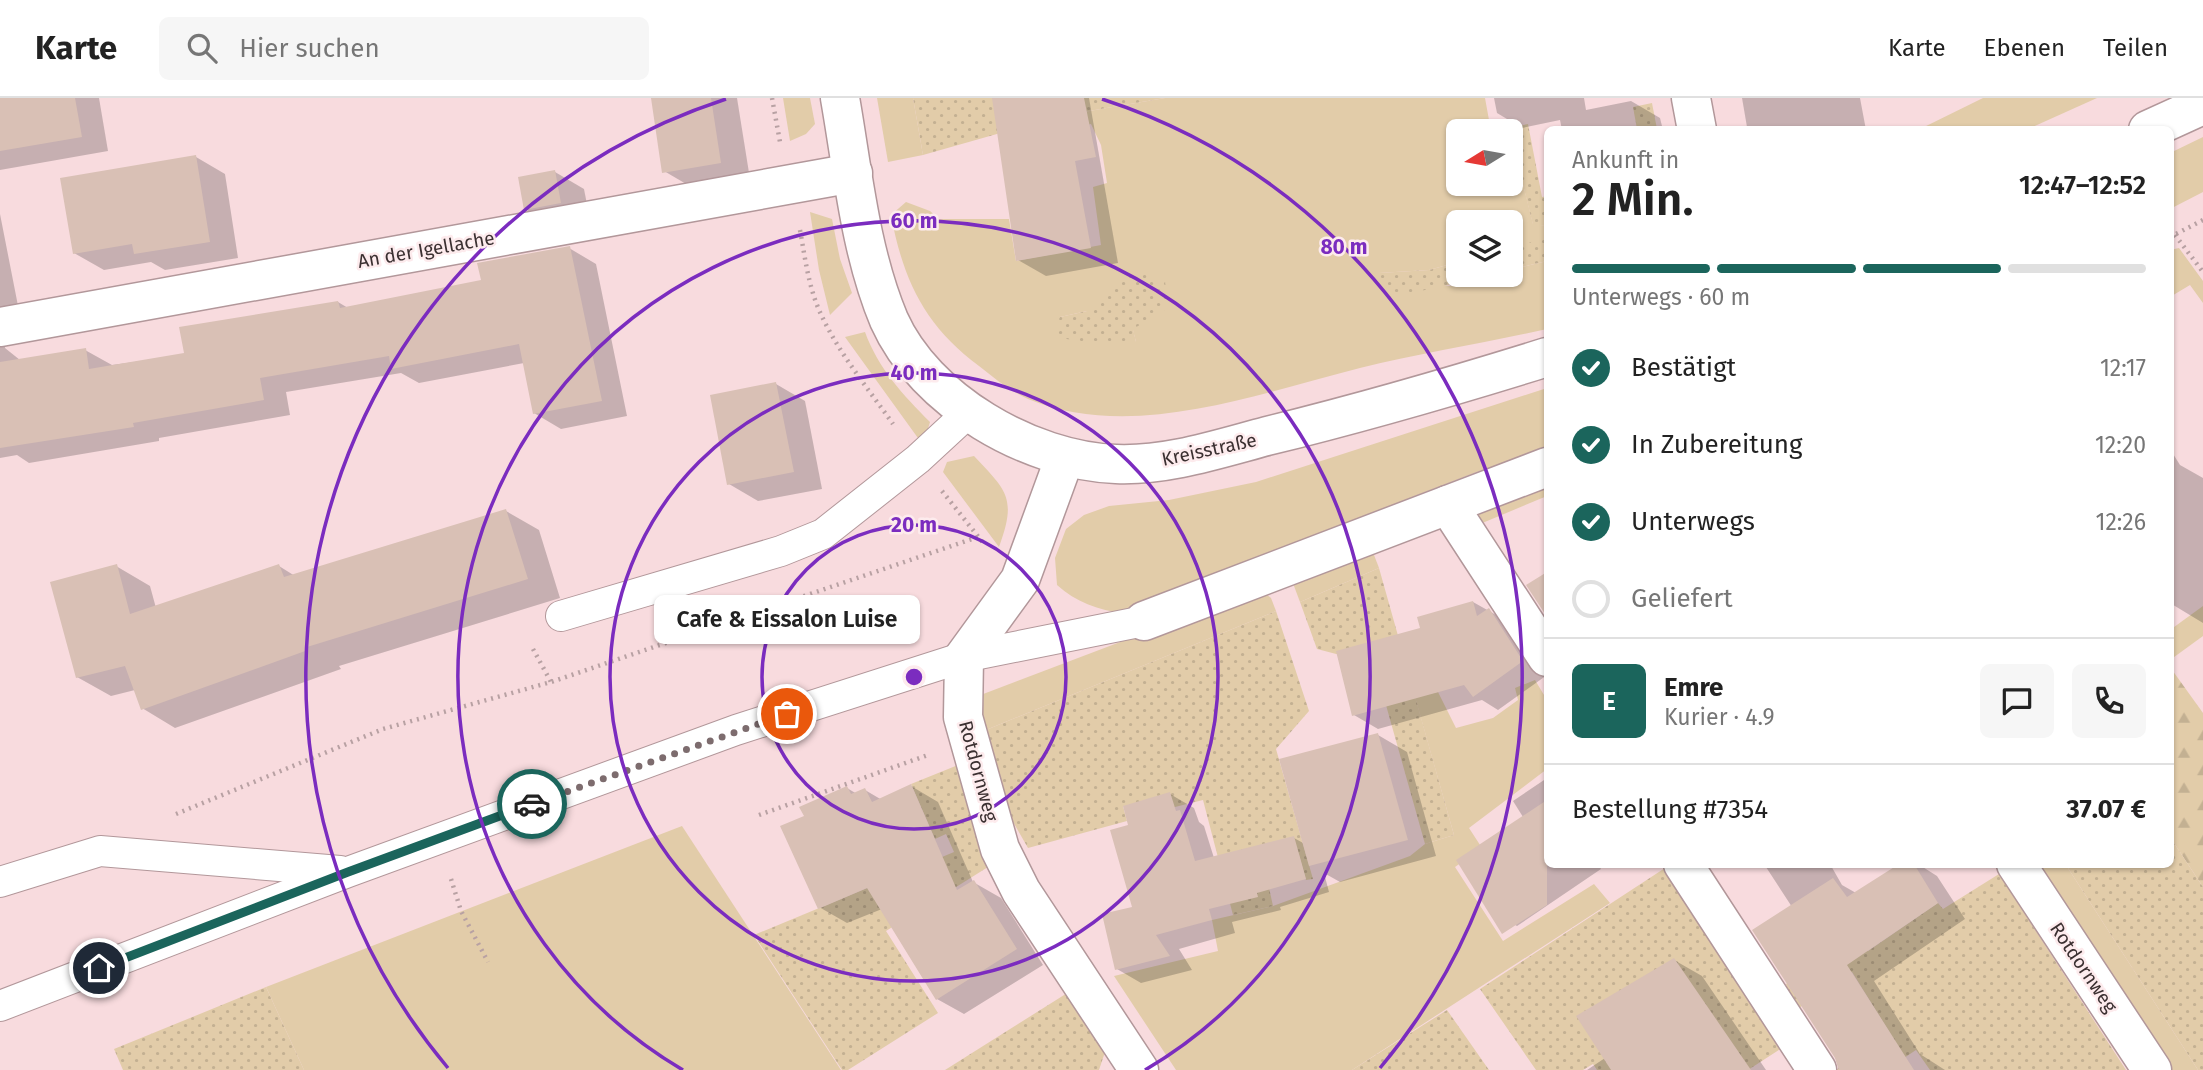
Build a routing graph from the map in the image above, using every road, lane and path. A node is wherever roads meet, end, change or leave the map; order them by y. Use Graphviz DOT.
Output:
graph roads {
  1 [pos="772,98"];
  2 [pos="840,98"];
  3 [pos="1691,98"];
  4 [pos="2203,105"];
  5 [pos="1696,126"];
  6 [pos="2157,126"];
  7 [pos="782,147"];
  8 [pos="853,173"];
  9 [pos="2203,220"];
  10 [pos="2174,235"];
  11 [pos="2174,237"];
  12 [pos="2203,272"];
  13 [pos="0,327"];
  14 [pos="1544,358"];
  15 [pos="970,411"];
  16 [pos="1065,457"];
  17 [pos="1544,468"];
  18 [pos="1448,505"];
  19 [pos="978,537"];
  20 [pos="561,616"];
  21 [pos="1144,621"];
  22 [pos="1544,652"];
  23 [pos="964,657"];
  24 [pos="969,742"];
  25 [pos="190,808"];
  26 [pos="759,815"];
  27 [pos="1686,868"];
  28 [pos="2019,868"];
  29 [pos="348,872"];
  30 [pos="0,882"];
  31 [pos="461,911"];
  32 [pos="488,962"];
  33 [pos="0,1006"];
  34 [pos="1139,1070"];
  35 [pos="1817,1070"];
  36 [pos="2152,1070"];
  1 -- 7 [label="path"];
  2 -- 8 [label="street, Kreisstraße"];
  3 -- 5 [label="street"];
  4 -- 6 [label="street"];
  8 -- 13 [label="street, An der Igellache"];
  8 -- 15 [label="street, Kreisstraße"];
  9 -- 10 [label="path"];
  11 -- 12 [label="path"];
  14 -- 16 [label="street, Kreisstraße"];
  15 -- 16 [label="street, Kreisstraße"];
  15 -- 20 [label="lane"];
  16 -- 23 [label="street"];
  17 -- 18 [label="street"];
  18 -- 21 [label="street"];
  18 -- 22 [label="street"];
  19 -- 25 [label="path"];
  21 -- 23 [label="lane"];
  23 -- 24 [label="street, Rotdornweg"];
  23 -- 29 [label="lane"];
  24 -- 26 [label="path"];
  24 -- 34 [label="street, Rotdornweg"];
  27 -- 35 [label="street"];
  28 -- 36 [label="street, Rotdornweg"];
  29 -- 30 [label="lane"];
  29 -- 33 [label="lane"];
  31 -- 32 [label="path"];
}
